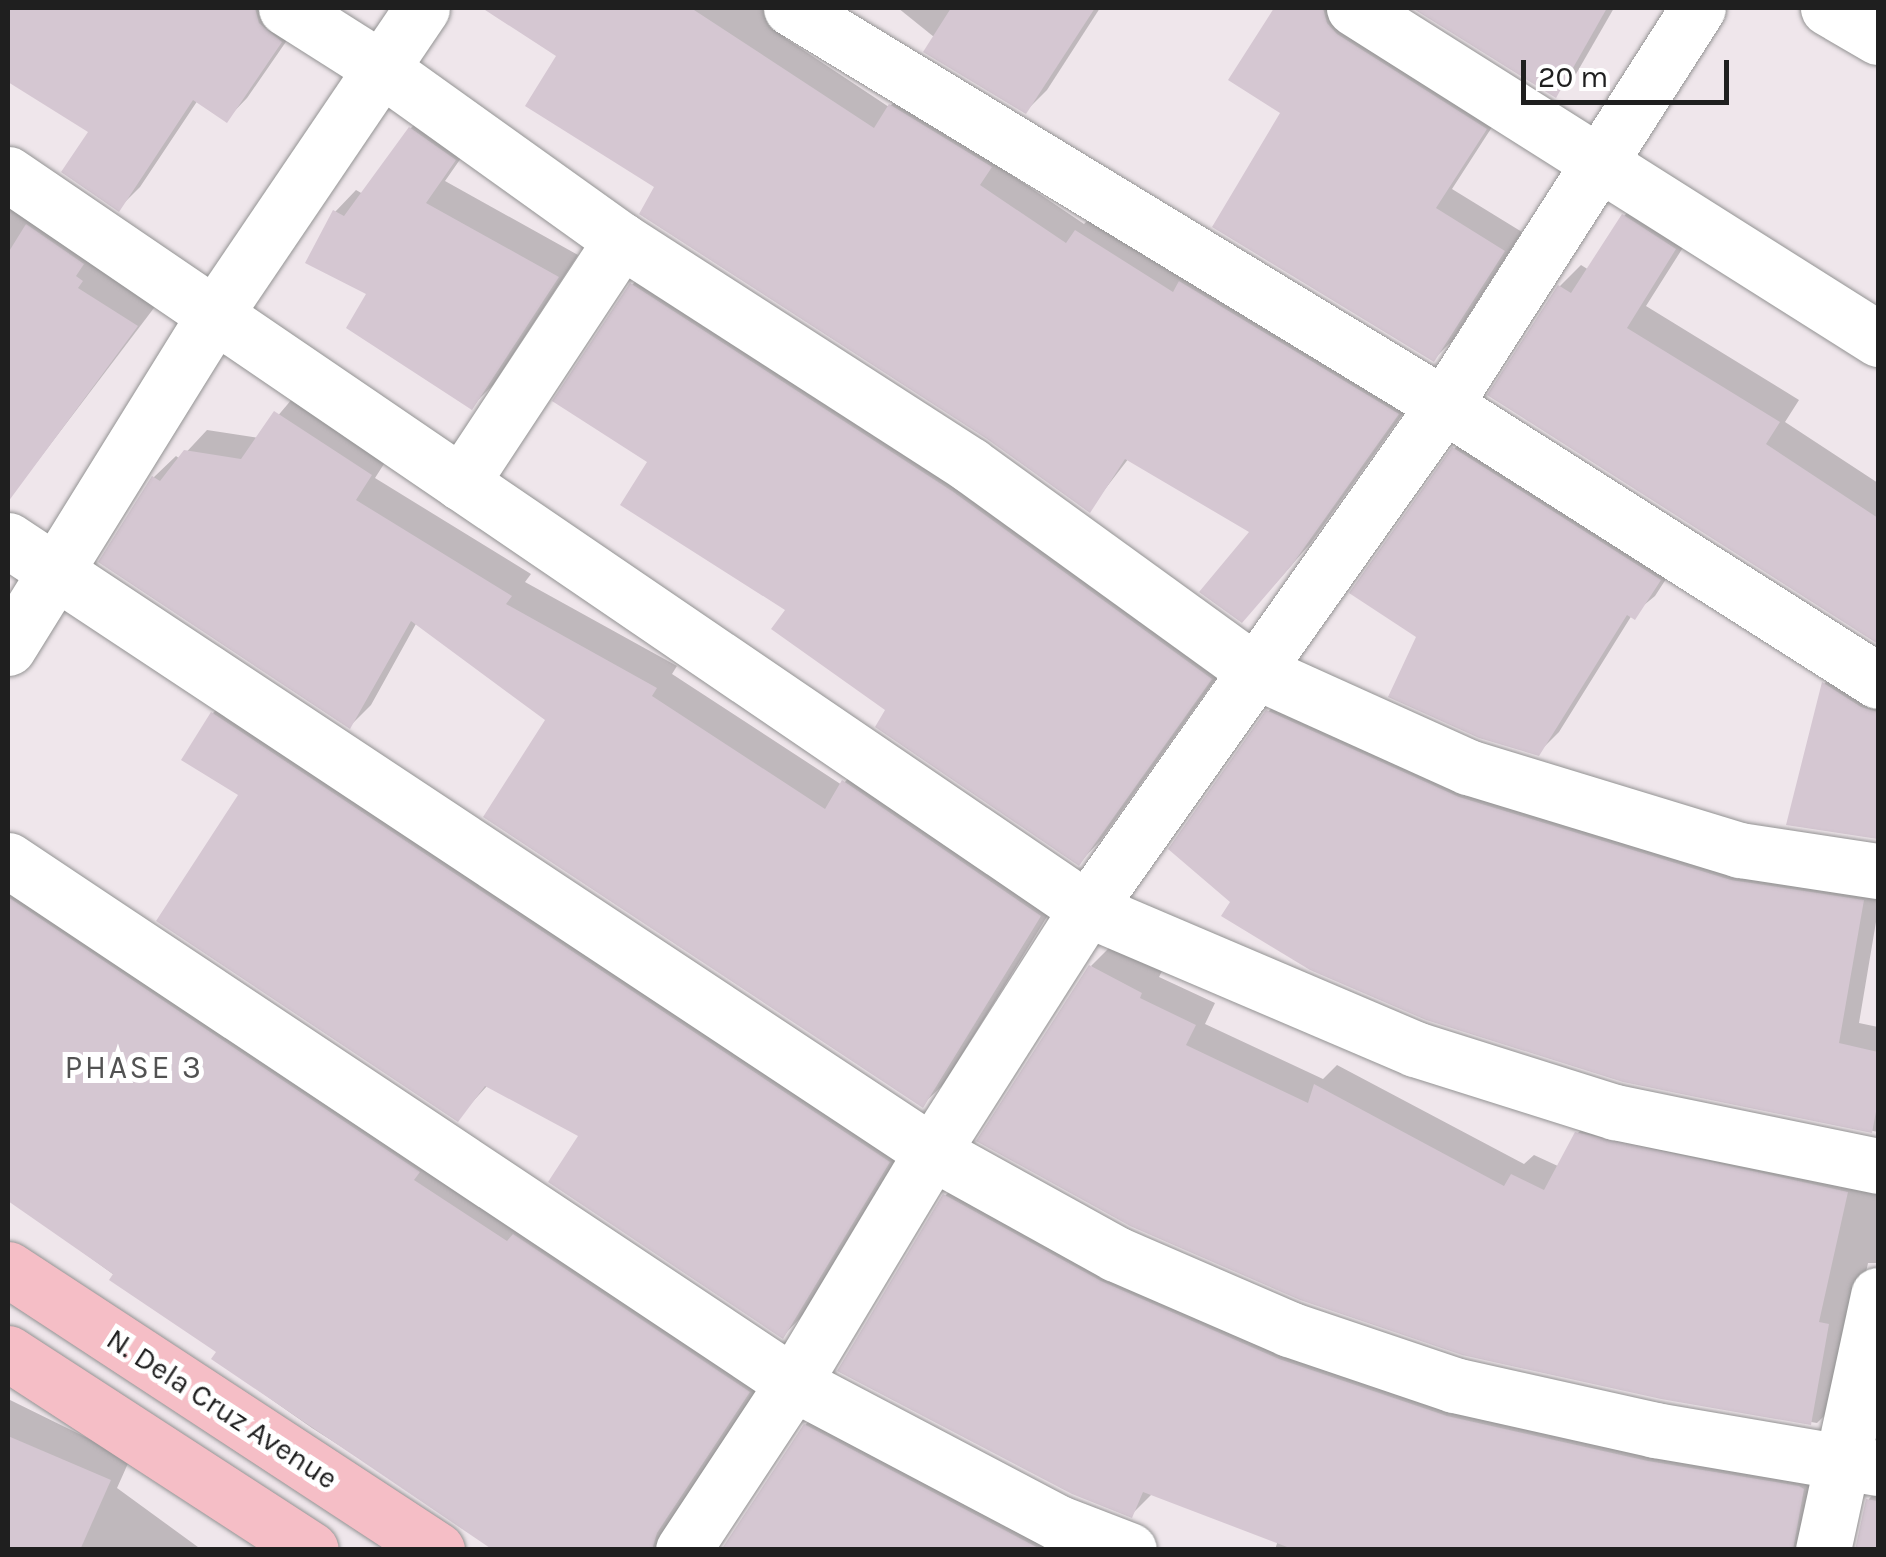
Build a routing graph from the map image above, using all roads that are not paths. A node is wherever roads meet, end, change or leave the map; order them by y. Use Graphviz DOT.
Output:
graph roads {
  1 [pos="286,8"];
  2 [pos="422,8"];
  3 [pos="792,8"];
  4 [pos="1354,8"];
  5 [pos="1698,8"];
  6 [pos="1828,8"];
  7 [pos="1878,37"];
  8 [pos="382,69"];
  9 [pos="1600,166"];
  10 [pos="8,174"];
  11 [pos="622,240"];
  12 [pos="215,314"];
  13 [pos="1878,338"];
  14 [pos="1444,405"];
  15 [pos="461,483"];
  16 [pos="8,540"];
  17 [pos="57,572"];
  18 [pos="8,648"];
  19 [pos="1253,670"];
  20 [pos="1878,681"];
  21 [pos="8,860"];
  22 [pos="1878,871"];
  23 [pos="1087,909"];
  24 [pos="932,1152"];
  25 [pos="1878,1166"];
  26 [pos="8,1270"];
  27 [pos="1878,1296"];
  28 [pos="8,1352"];
  29 [pos="793,1384"];
  30 [pos="1859,1464"];
  31 [pos="311,1550"];
  32 [pos="437,1550"];
  33 [pos="683,1550"];
  34 [pos="1129,1550"];
  35 [pos="1823,1550"];
  1 -- 8 [label="street"];
  2 -- 8 [label="street"];
  3 -- 14 [label="street"];
  4 -- 9 [label="street"];
  5 -- 9 [label="street"];
  6 -- 7 [label="street"];
  8 -- 11 [label="street"];
  8 -- 12 [label="street"];
  9 -- 13 [label="street"];
  9 -- 14 [label="street"];
  10 -- 12 [label="street"];
  11 -- 15 [label="street"];
  11 -- 19 [label="street"];
  12 -- 15 [label="street"];
  12 -- 17 [label="street"];
  14 -- 19 [label="street"];
  14 -- 20 [label="street"];
  15 -- 23 [label="street"];
  16 -- 17 [label="street"];
  17 -- 18 [label="street"];
  17 -- 24 [label="street"];
  19 -- 22 [label="street"];
  19 -- 23 [label="street"];
  21 -- 29 [label="street"];
  23 -- 24 [label="street"];
  23 -- 25 [label="street"];
  24 -- 29 [label="street"];
  24 -- 30 [label="street"];
  26 -- 32 [label="street, N. Dela Cruz Avenue"];
  27 -- 30 [label="street"];
  28 -- 31 [label="street"];
  29 -- 33 [label="street"];
  29 -- 34 [label="street"];
  30 -- 35 [label="street"];
}
